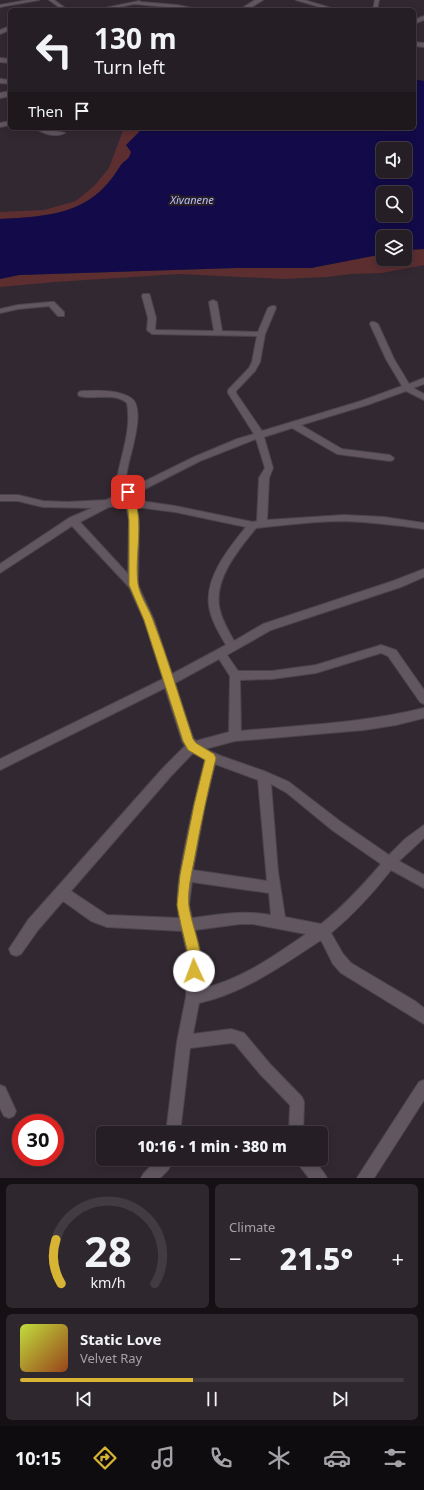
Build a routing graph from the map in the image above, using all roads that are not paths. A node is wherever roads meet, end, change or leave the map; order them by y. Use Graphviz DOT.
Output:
graph roads {
  1 [pos="37,0"];
  2 [pos="52,0"];
  3 [pos="147,0"];
  4 [pos="180,0"];
  5 [pos="260,0"];
  6 [pos="298,0"];
  7 [pos="22,1"];
  8 [pos="137,2"];
  9 [pos="308,2"];
  10 [pos="0,6"];
  11 [pos="63,8"];
  12 [pos="106,8"];
  13 [pos="188,8"];
  14 [pos="246,8"];
  15 [pos="307,8"];
  16 [pos="329,8"];
  17 [pos="42,130"];
  18 [pos="62,132"];
  19 [pos="146,296"];
  20 [pos="213,302"];
  21 [pos="272,308"];
  22 [pos="0,311"];
  23 [pos="61,314"];
  24 [pos="374,324"];
  25 [pos="218,333"];
  26 [pos="261,334"];
  27 [pos="424,382"];
  28 [pos="407,388"];
  29 [pos="82,394"];
  30 [pos="424,397"];
  31 [pos="294,425"];
  32 [pos="259,434"];
  33 [pos="390,458"];
  34 [pos="124,494"];
  35 [pos="0,498"];
  36 [pos="107,503"];
  37 [pos="131,503"];
  38 [pos="72,520"];
  39 [pos="258,525"];
  40 [pos="424,526"];
  41 [pos="0,569"];
  42 [pos="424,573"];
  43 [pos="133,585"];
  44 [pos="232,647"];
  45 [pos="220,653"];
  46 [pos="235,676"];
  47 [pos="169,681"];
  48 [pos="424,698"];
  49 [pos="424,713"];
  50 [pos="235,736"];
  51 [pos="192,747"];
  52 [pos="211,758"];
  53 [pos="0,765"];
  54 [pos="264,776"];
  55 [pos="424,831"];
  56 [pos="390,862"];
  57 [pos="186,875"];
  58 [pos="424,882"];
  59 [pos="274,888"];
  60 [pos="62,893"];
  61 [pos="279,924"];
  62 [pos="187,925"];
  63 [pos="324,931"];
  64 [pos="16,949"];
  65 [pos="193,997"];
  66 [pos="424,1017"];
  67 [pos="184,1042"];
  68 [pos="424,1087"];
  69 [pos="0,1092"];
  70 [pos="9,1111"];
  71 [pos="174,1126"];
  72 [pos="296,1126"];
  73 [pos="162,1166"];
  74 [pos="308,1166"];
  75 [pos="149,1178"];
  76 [pos="318,1178"];
  77 [pos="366,1178"];
  1 -- 7 [label="street"];
  2 -- 11 [label="street"];
  3 -- 8 [label="street"];
  4 -- 13 [label="street"];
  5 -- 14 [label="main road"];
  6 -- 9 [label="street"];
  7 -- 10 [label="street"];
  8 -- 12 [label="street"];
  8 -- 13 [label="street"];
  9 -- 15 [label="street"];
  9 -- 16 [label="street"];
  17 -- 18 [label="street"];
  19 -- 25 [label="street"];
  20 -- 25 [label="street"];
  21 -- 26 [label="street"];
  22 -- 23 [label="street"];
  24 -- 28 [label="street"];
  25 -- 26 [label="street"];
  26 -- 32 [label="street"];
  27 -- 28 [label="street"];
  28 -- 30 [label="street"];
  28 -- 31 [label="street"];
  29 -- 34 [label="street"];
  31 -- 32 [label="street"];
  31 -- 33 [label="street"];
  32 -- 34 [label="street"];
  32 -- 39 [label="street"];
  34 -- 36 [label="street"];
  34 -- 37 [label="street"];
  35 -- 36 [label="street"];
  36 -- 37 [label="street"];
  36 -- 38 [label="street"];
  37 -- 39 [label="street"];
  37 -- 43 [label="street"];
  38 -- 41 [label="street"];
  38 -- 43 [label="street"];
  39 -- 40 [label="street"];
  39 -- 44 [label="street"];
  42 -- 44 [label="street"];
  43 -- 47 [label="street"];
  44 -- 45 [label="street"];
  45 -- 46 [label="street"];
  45 -- 47 [label="street"];
  46 -- 48 [label="street"];
  46 -- 50 [label="street"];
  47 -- 51 [label="street"];
  47 -- 53 [label="street"];
  49 -- 50 [label="street"];
  50 -- 51 [label="street"];
  51 -- 52 [label="street"];
  51 -- 60 [label="street"];
  52 -- 54 [label="street"];
  52 -- 57 [label="street"];
  54 -- 56 [label="street"];
  54 -- 59 [label="street"];
  55 -- 56 [label="street"];
  56 -- 58 [label="street"];
  56 -- 63 [label="street"];
  57 -- 59 [label="street"];
  57 -- 62 [label="street"];
  59 -- 61 [label="street"];
  60 -- 62 [label="street"];
  60 -- 64 [label="street"];
  61 -- 62 [label="street"];
  61 -- 63 [label="street"];
  62 -- 65 [label="street"];
  63 -- 65 [label="street"];
  63 -- 66 [label="street"];
  65 -- 67 [label="street"];
  67 -- 71 [label="street"];
  67 -- 72 [label="street"];
  68 -- 77 [label="street"];
  69 -- 70 [label="street"];
  73 -- 75 [label="street"];
  74 -- 76 [label="street"];
}
